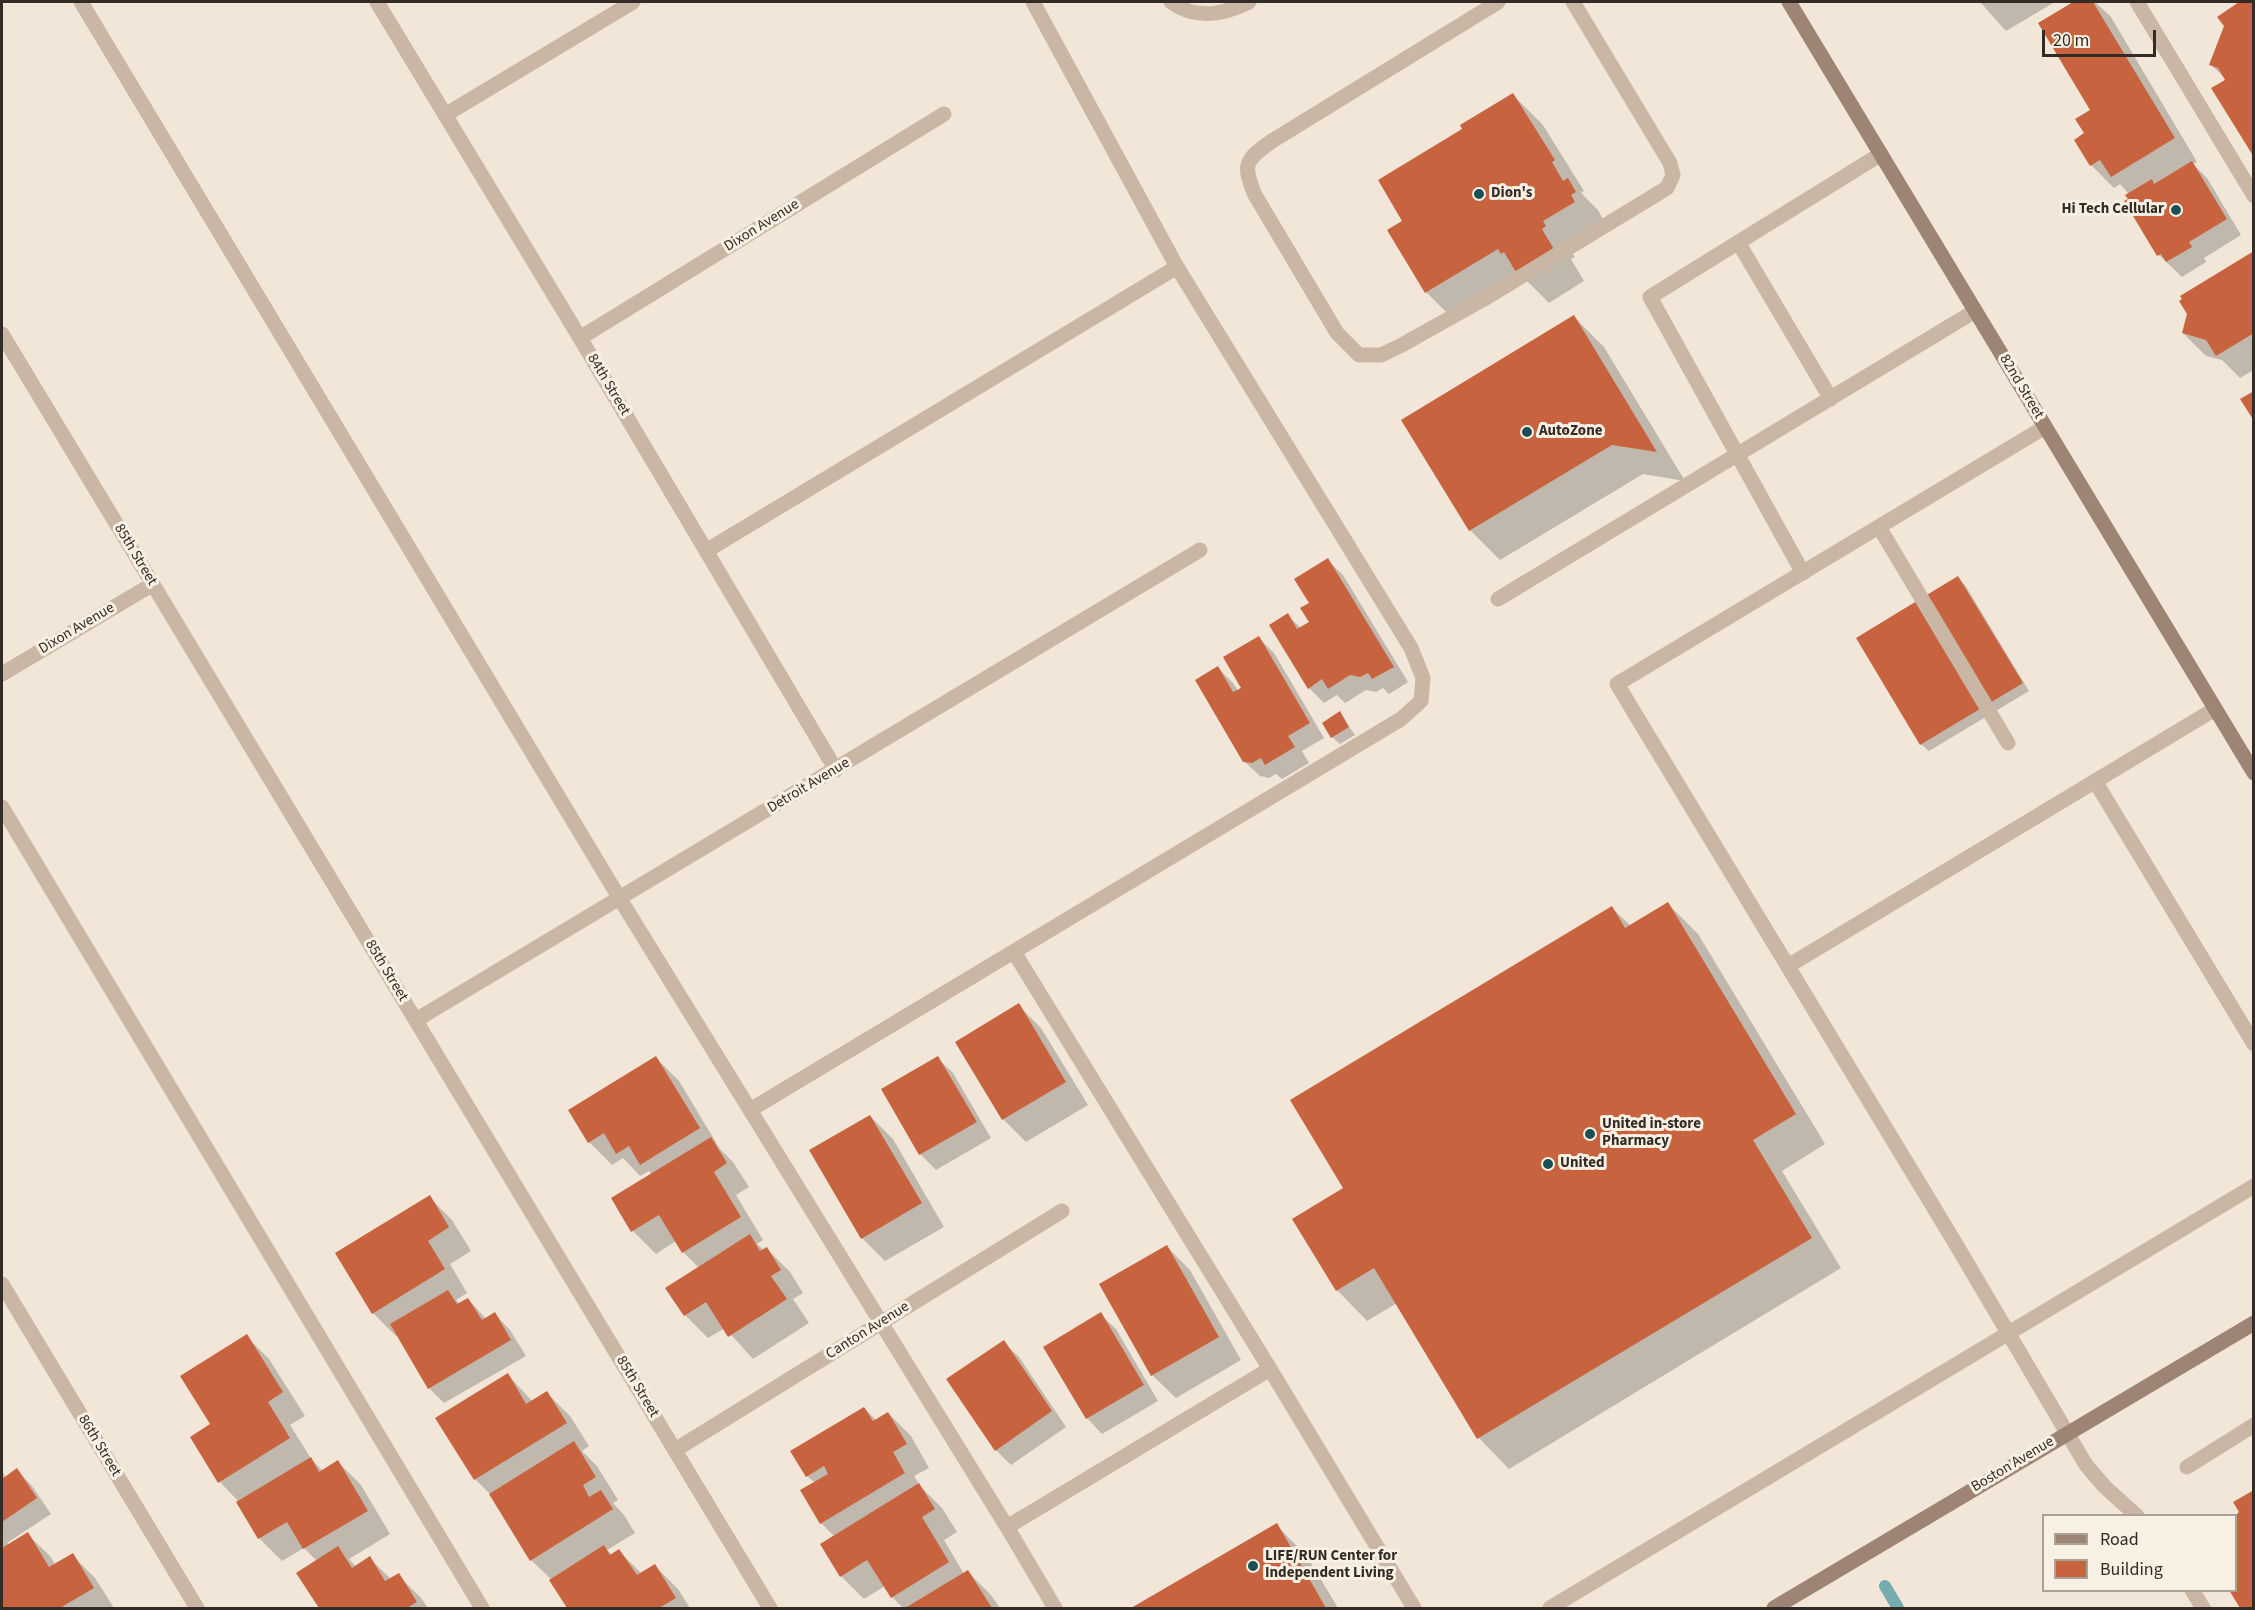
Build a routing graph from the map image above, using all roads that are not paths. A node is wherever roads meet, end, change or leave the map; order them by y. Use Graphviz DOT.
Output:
graph roads {
  1 [pos="81,2"];
  2 [pos="376,2"];
  3 [pos="633,2"];
  4 [pos="1033,2"];
  5 [pos="1171,2"];
  6 [pos="1250,2"];
  7 [pos="1498,2"];
  8 [pos="1573,2"];
  9 [pos="1789,2"];
  10 [pos="2137,2"];
  11 [pos="944,114"];
  12 [pos="445,115"];
  13 [pos="1881,154"];
  14 [pos="2253,196"];
  15 [pos="1738,242"];
  16 [pos="1178,267"];
  17 [pos="1975,311"];
  18 [pos="2,334"];
  19 [pos="580,338"];
  20 [pos="1831,399"];
  21 [pos="2045,427"];
  22 [pos="1738,455"];
  23 [pos="1879,527"];
  24 [pos="1200,549"];
  25 [pos="706,551"];
  26 [pos="1803,573"];
  27 [pos="153,584"];
  28 [pos="1498,599"];
  29 [pos="2,675"];
  30 [pos="2215,709"];
  31 [pos="2008,743"];
  32 [pos="836,770"];
  33 [pos="2253,773"];
  34 [pos="2095,781"];
  35 [pos="2,807"];
  36 [pos="620,899"];
  37 [pos="1014,952"];
  38 [pos="1788,966"];
  39 [pos="416,1020"];
  40 [pos="2253,1044"];
  41 [pos="750,1110"];
  42 [pos="2253,1186"];
  43 [pos="1062,1211"];
  44 [pos="2,1284"];
  45 [pos="881,1323"];
  46 [pos="2253,1323"];
  47 [pos="2008,1333"];
  48 [pos="1270,1369"];
  49 [pos="2253,1425"];
  50 [pos="2067,1433"];
  51 [pos="675,1450"];
  52 [pos="2187,1467"];
  53 [pos="2136,1514"];
  54 [pos="1007,1527"];
  55 [pos="2193,1592"];
  56 [pos="198,1608"];
  57 [pos="482,1608"];
  58 [pos="770,1608"];
  59 [pos="1056,1608"];
  60 [pos="1413,1608"];
  61 [pos="1550,1608"];
  62 [pos="1774,1608"];
  63 [pos="2203,1608"];
  1 -- 36 [label="street"];
  2 -- 12 [label="street, 84th Street"];
  3 -- 12 [label="street"];
  4 -- 16 [label="street"];
  5 -- 6 [label="street"];
  7 -- 8 [label="street"];
  9 -- 13 [label="main road, 82nd Street"];
  10 -- 14 [label="street"];
  11 -- 19 [label="street, Dixon Avenue"];
  12 -- 19 [label="street, 84th Street"];
  13 -- 15 [label="street"];
  13 -- 17 [label="main road, 82nd Street"];
  15 -- 20 [label="street"];
  15 -- 22 [label="street"];
  16 -- 25 [label="street"];
  16 -- 37 [label="street"];
  17 -- 20 [label="street"];
  17 -- 21 [label="main road, 82nd Street"];
  18 -- 27 [label="street, 85th Street"];
  19 -- 25 [label="street, 84th Street"];
  20 -- 22 [label="street"];
  21 -- 23 [label="street"];
  21 -- 30 [label="main road, 82nd Street"];
  22 -- 26 [label="street"];
  22 -- 28 [label="street"];
  23 -- 26 [label="street"];
  23 -- 31 [label="street"];
  24 -- 32 [label="street, Detroit Avenue"];
  25 -- 32 [label="street, 84th Street"];
  26 -- 38 [label="street"];
  27 -- 29 [label="street, Dixon Avenue"];
  27 -- 39 [label="street, 85th Street"];
  30 -- 33 [label="main road, 82nd Street"];
  30 -- 34 [label="street"];
  32 -- 36 [label="street, Detroit Avenue"];
  34 -- 38 [label="street"];
  34 -- 40 [label="street"];
  35 -- 57 [label="street"];
  36 -- 39 [label="street, Detroit Avenue"];
  36 -- 41 [label="street"];
  37 -- 41 [label="street"];
  37 -- 48 [label="street"];
  38 -- 47 [label="street"];
  39 -- 51 [label="street, 85th Street"];
  41 -- 45 [label="street"];
  42 -- 47 [label="street"];
  43 -- 45 [label="street, Canton Avenue"];
  44 -- 56 [label="street, 86th Street"];
  45 -- 51 [label="street, Canton Avenue"];
  45 -- 54 [label="street"];
  46 -- 50 [label="main road, Boston Avenue"];
  47 -- 50 [label="street"];
  47 -- 61 [label="street"];
  48 -- 54 [label="street"];
  48 -- 60 [label="street"];
  49 -- 52 [label="street"];
  50 -- 53 [label="street"];
  50 -- 62 [label="main road, Boston Avenue"];
  51 -- 58 [label="street, 85th Street"];
  54 -- 59 [label="street"];
  55 -- 63 [label="street"];
}
